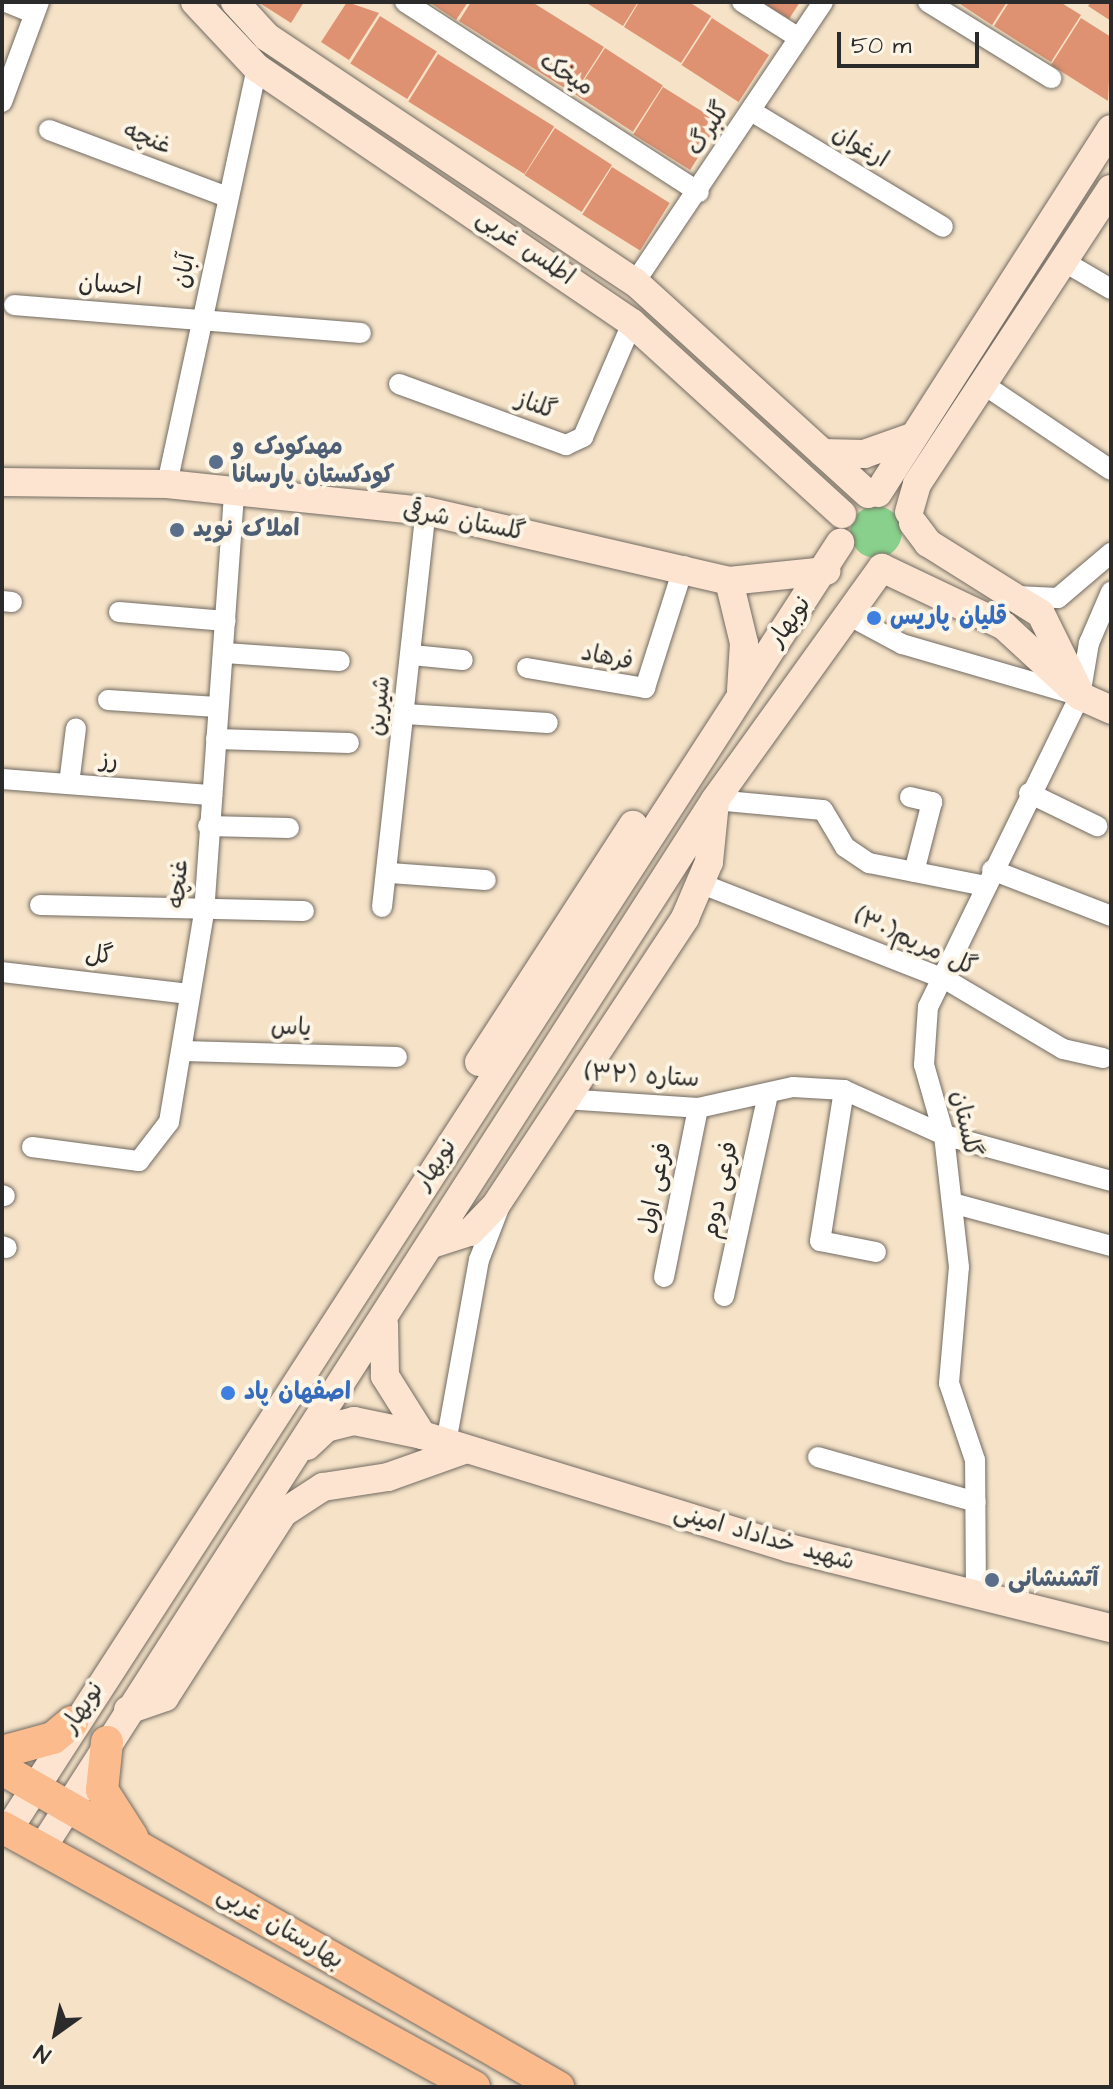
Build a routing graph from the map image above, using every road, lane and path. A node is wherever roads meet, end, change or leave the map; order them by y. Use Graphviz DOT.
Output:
graph roads {
  1 [pos="6,2"];
  2 [pos="195,2"];
  3 [pos="235,2"];
  4 [pos="405,2"];
  5 [pos="742,2"];
  6 [pos="823,2"];
  7 [pos="928,2"];
  8 [pos="36,7"];
  9 [pos="799,38"];
  10 [pos="257,68"];
  11 [pos="1051,78"];
  12 [pos="2,102"];
  13 [pos="751,111"];
  14 [pos="1111,129"];
  15 [pos="49,130"];
  16 [pos="1111,189"];
  17 [pos="699,192"];
  18 [pos="227,197"];
  19 [pos="943,227"];
  20 [pos="1063,261"];
  21 [pos="635,282"];
  22 [pos="1111,289"];
  23 [pos="14,305"];
  24 [pos="202,319"];
  25 [pos="632,323"];
  26 [pos="361,333"];
  27 [pos="399,384"];
  28 [pos="983,384"];
  29 [pos="912,436"];
  30 [pos="823,453"];
  31 [pos="1111,470"];
  32 [pos="2,482"];
  33 [pos="167,484"];
  34 [pos="234,490"];
  35 [pos="873,494"];
  36 [pos="426,511"];
  37 [pos="842,514"];
  38 [pos="911,517"];
  39 [pos="840,543"];
  40 [pos="1111,553"];
  41 [pos="684,566"];
  42 [pos="882,568"];
  43 [pos="826,571"];
  44 [pos="729,581"];
  45 [pos="1111,592"];
  46 [pos="1015,596"];
  47 [pos="119,612"];
  48 [pos="846,614"];
  49 [pos="226,621"];
  50 [pos="225,653"];
  51 [pos="412,655"];
  52 [pos="463,660"];
  53 [pos="340,661"];
  54 [pos="527,668"];
  55 [pos="745,687"];
  56 [pos="1080,696"];
  57 [pos="108,700"];
  58 [pos="217,707"];
  59 [pos="1111,710"];
  60 [pos="405,714"];
  61 [pos="548,723"];
  62 [pos="76,728"];
  63 [pos="216,739"];
  64 [pos="349,743"];
  65 [pos="2,779"];
  66 [pos="69,784"];
  67 [pos="1029,793"];
  68 [pos="212,795"];
  69 [pos="910,797"];
  70 [pos="715,800"];
  71 [pos="208,826"];
  72 [pos="1097,826"];
  73 [pos="289,828"];
  74 [pos="914,872"];
  75 [pos="390,873"];
  76 [pos="989,878"];
  77 [pos="486,880"];
  78 [pos="702,884"];
  79 [pos="40,905"];
  80 [pos="382,907"];
  81 [pos="304,911"];
  82 [pos="204,913"];
  83 [pos="1111,916"];
  84 [pos="2,972"];
  85 [pos="945,979"];
  86 [pos="190,994"];
  87 [pos="184,1051"];
  88 [pos="397,1057"];
  89 [pos="1103,1058"];
  90 [pos="844,1090"];
  91 [pos="768,1095"];
  92 [pos="564,1099"];
  93 [pos="698,1108"];
  94 [pos="456,1133"];
  95 [pos="944,1135"];
  96 [pos="32,1147"];
  97 [pos="487,1158"];
  98 [pos="1111,1181"];
  99 [pos="506,1190"];
  100 [pos="952,1203"];
  101 [pos="432,1244"];
  102 [pos="1111,1246"];
  103 [pos="876,1252"];
  104 [pos="356,1273"];
  105 [pos="664,1277"];
  106 [pos="724,1296"];
  107 [pos="385,1317"];
  108 [pos="259,1424"];
  109 [pos="444,1442"];
  110 [pos="818,1457"];
  111 [pos="292,1460"];
  112 [pos="976,1502"];
  113 [pos="166,1582"];
  114 [pos="976,1594"];
  115 [pos="196,1606"];
  116 [pos="1111,1628"];
  117 [pos="126,1645"];
  118 [pos="128,1710"];
  119 [pos="72,1722"];
  120 [pos="107,1742"];
  121 [pos="2,1752"];
  122 [pos="2,1769"];
  123 [pos="33,1787"];
  124 [pos="66,1805"];
  125 [pos="5,1828"];
  126 [pos="42,1848"];
  127 [pos="149,1853"];
  128 [pos="474,2087"];
  129 [pos="558,2087"];
  1 -- 8 [label="street"];
  2 -- 10 [label="street, اطلس غربی"];
  3 -- 21 [label="street, اطلس غربی"];
  4 -- 17 [label="street, میخک"];
  5 -- 9 [label="street"];
  6 -- 9 [label="street, گلبرگ"];
  7 -- 11 [label="street"];
  8 -- 12 [label="street"];
  9 -- 13 [label="street, گلبرگ"];
  10 -- 18 [label="street, آبان"];
  10 -- 25 [label="street, اطلس غربی"];
  13 -- 17 [label="street, گلبرگ"];
  13 -- 19 [label="street, ارغوان"];
  14 -- 29 [label="street"];
  15 -- 18 [label="street, غنچه"];
  16 -- 20 [label="street"];
  17 -- 21 [label="street, گلبرگ"];
  18 -- 24 [label="street, آبان"];
  20 -- 22 [label="street"];
  20 -- 28 [label="street"];
  21 -- 30 [label="street, اطلس غربی"];
  23 -- 24 [label="street, احسان"];
  24 -- 26 [label="street, احسان"];
  24 -- 33 [label="street, آبان"];
  25 -- 27 [label="street, گلناز"];
  25 -- 37 [label="street, اطلس غربی"];
  28 -- 31 [label="street"];
  28 -- 38 [label="street"];
  29 -- 30 [label="street"];
  29 -- 35 [label="street"];
  30 -- 35 [label="street, اطلس غربی"];
  32 -- 33 [label="street, گلستان شرقی"];
  33 -- 34 [label="street, گلستان شرقی"];
  34 -- 36 [label="street, گلستان شرقی"];
  34 -- 49 [label="street, غنچه"];
  35 -- 37 [label="street"];
  35 -- 38 [label="street"];
  36 -- 41 [label="street, گلستان شرقی"];
  36 -- 51 [label="street, شیرین"];
  37 -- 39 [label="street"];
  38 -- 42 [label="street"];
  38 -- 46 [label="street"];
  39 -- 42 [label="street"];
  39 -- 43 [label="street, نوبهار"];
  40 -- 46 [label="street"];
  41 -- 44 [label="street, گلستان شرقی"];
  41 -- 54 [label="street, فرهاد"];
  42 -- 48 [label="street, نوبهار"];
  42 -- 56 [label="street"];
  43 -- 44 [label="street, گلستان شرقی"];
  43 -- 55 [label="street, نوبهار"];
  44 -- 55 [label="street"];
  45 -- 56 [label="street, گلستان"];
  46 -- 56 [label="street"];
  47 -- 49 [label="street"];
  48 -- 56 [label="street"];
  48 -- 70 [label="street, نوبهار"];
  49 -- 50 [label="street, غنچه"];
  50 -- 53 [label="street"];
  50 -- 58 [label="street, غنچه"];
  51 -- 52 [label="street"];
  51 -- 60 [label="street, شیرین"];
  55 -- 94 [label="street, نوبهار"];
  55 -- 104 [label="street"];
  56 -- 59 [label="street"];
  56 -- 67 [label="street, گلستان"];
  57 -- 58 [label="street"];
  58 -- 63 [label="street, غنچه"];
  60 -- 61 [label="street"];
  60 -- 75 [label="street, شیرین"];
  62 -- 66 [label="street"];
  63 -- 64 [label="street"];
  63 -- 68 [label="street, غنچه"];
  65 -- 66 [label="street, رز"];
  66 -- 68 [label="street, رز"];
  67 -- 72 [label="street"];
  67 -- 76 [label="street, گلستان"];
  68 -- 71 [label="street, غنچه"];
  69 -- 74 [label="street"];
  70 -- 74 [label="street"];
  70 -- 78 [label="street"];
  70 -- 97 [label="street, نوبهار"];
  71 -- 73 [label="street"];
  71 -- 82 [label="street, غنچه"];
  74 -- 76 [label="street"];
  75 -- 77 [label="street"];
  75 -- 80 [label="street, شیرین"];
  76 -- 83 [label="street"];
  76 -- 85 [label="street, گلستان"];
  78 -- 85 [label="street, گل مریم(۳۰)"];
  78 -- 92 [label="street"];
  79 -- 82 [label="street"];
  81 -- 82 [label="street"];
  82 -- 86 [label="street, غنچه"];
  84 -- 86 [label="street, گل"];
  85 -- 89 [label="street, گل مریم(۳۰)"];
  85 -- 95 [label="street, گلستان"];
  86 -- 87 [label="street, غنچه"];
  87 -- 88 [label="street, یاس"];
  87 -- 96 [label="street, غنچه"];
  90 -- 91 [label="street, ستاره (۳۲)"];
  90 -- 95 [label="street, ستاره (۳۲)"];
  90 -- 103 [label="street"];
  91 -- 93 [label="street, ستاره (۳۲)"];
  91 -- 106 [label="street, فرعی دوم"];
  92 -- 93 [label="street, ستاره (۳۲)"];
  92 -- 99 [label="street"];
  93 -- 105 [label="street, فرعی اول"];
  94 -- 97 [label="street"];
  94 -- 104 [label="street, نوبهار"];
  95 -- 98 [label="street, ستاره (۳۲)"];
  95 -- 100 [label="street, گلستان"];
  97 -- 101 [label="street, نوبهار"];
  99 -- 101 [label="street"];
  99 -- 109 [label="street"];
  100 -- 102 [label="street"];
  100 -- 112 [label="street, گلستان"];
  101 -- 107 [label="street, نوبهار"];
  104 -- 108 [label="street, نوبهار"];
  107 -- 109 [label="street"];
  107 -- 111 [label="street, نوبهار"];
  108 -- 113 [label="street, نوبهار"];
  108 -- 117 [label="street"];
  109 -- 111 [label="street, شهید خداداد امینی"];
  109 -- 114 [label="street, شهید خداداد امینی"];
  109 -- 118 [label="street"];
  110 -- 112 [label="street"];
  111 -- 115 [label="street, نوبهار"];
  112 -- 114 [label="street, گلستان"];
  113 -- 115 [label="street"];
  113 -- 117 [label="street, نوبهار"];
  114 -- 116 [label="street, شهید خداداد امینی"];
  115 -- 118 [label="street, نوبهار"];
  117 -- 119 [label="street, نوبهار"];
  118 -- 120 [label="street, نوبهار"];
  119 -- 121 [label="main road"];
  119 -- 123 [label="street, نوبهار"];
  120 -- 124 [label="street, نوبهار"];
  120 -- 127 [label="main road"];
  122 -- 123 [label="main road, بهارستان غربی"];
  123 -- 124 [label="main road, بهارستان غربی"];
  123 -- 125 [label="street, نوبهار"];
  124 -- 126 [label="street, نوبهار"];
  124 -- 127 [label="main road, بهارستان غربی"];
  125 -- 126 [label="main road, بهارستان غربی"];
  126 -- 128 [label="main road, بهارستان غربی"];
  127 -- 129 [label="main road, بهارستان غربی"];
}
